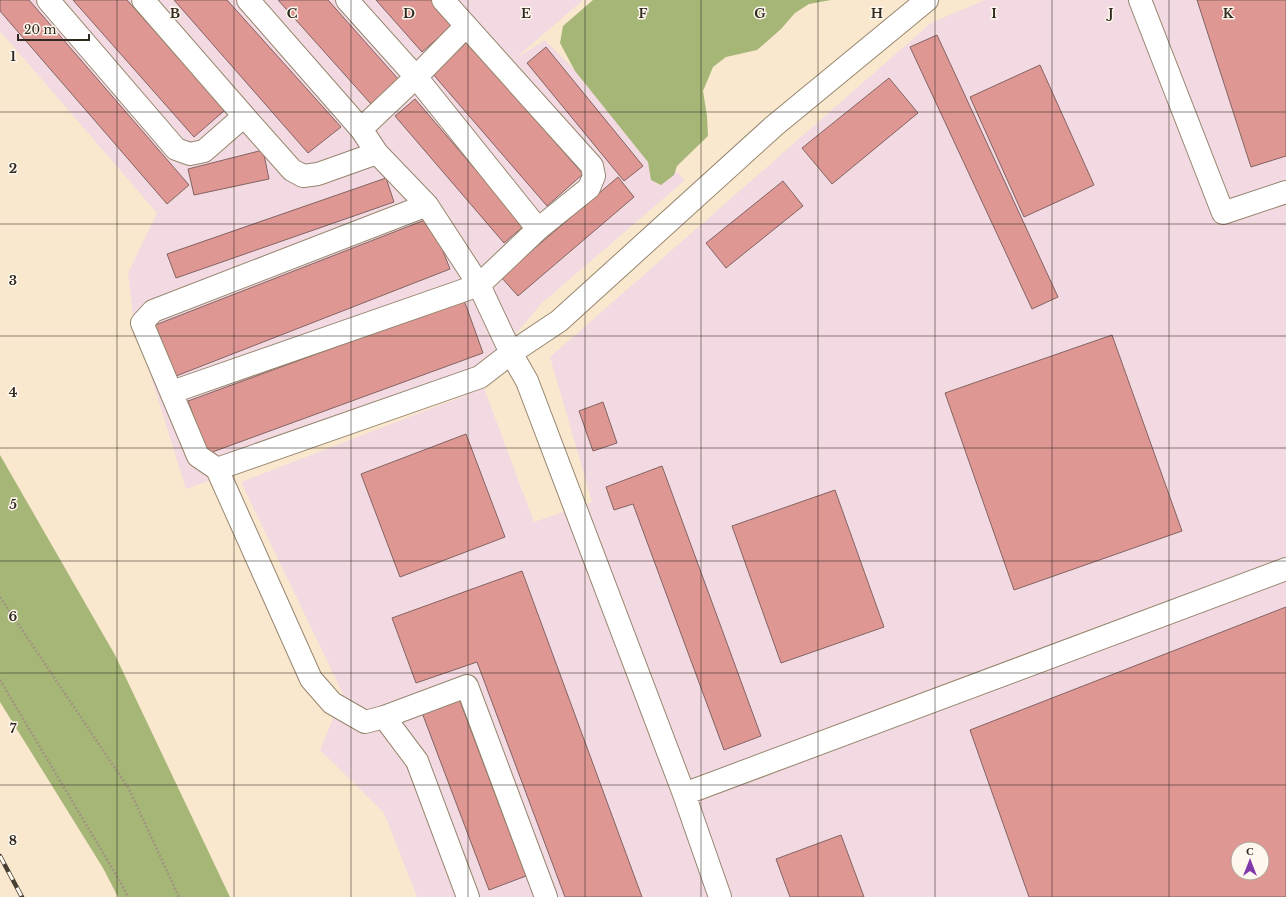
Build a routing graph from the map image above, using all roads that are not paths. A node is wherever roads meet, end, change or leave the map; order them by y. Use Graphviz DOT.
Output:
graph roads {
  1 [pos="48,0"];
  2 [pos="143,0"];
  3 [pos="248,0"];
  4 [pos="347,0"];
  5 [pos="443,0"];
  6 [pos="927,0"];
  7 [pos="1140,0"];
  8 [pos="466,26"];
  9 [pos="416,77"];
  10 [pos="244,116"];
  11 [pos="361,129"];
  12 [pos="377,153"];
  13 [pos="1286,192"];
  14 [pos="427,205"];
  15 [pos="538,229"];
  16 [pos="479,285"];
  17 [pos="511,353"];
  18 [pos="172,392"];
  19 [pos="217,469"];
  20 [pos="1286,569"];
  21 [pos="384,717"];
  22 [pos="684,794"];
  23 [pos="468,897"];
  24 [pos="546,897"];
  25 [pos="720,897"];
  1 -- 10 [label="lane"];
  2 -- 10 [label="lane"];
  3 -- 11 [label="lane"];
  4 -- 9 [label="lane"];
  5 -- 8 [label="lane"];
  6 -- 17 [label="lane"];
  7 -- 13 [label="lane"];
  8 -- 9 [label="lane"];
  8 -- 15 [label="lane"];
  9 -- 11 [label="lane"];
  9 -- 15 [label="lane"];
  10 -- 12 [label="lane"];
  11 -- 12 [label="lane"];
  12 -- 14 [label="lane"];
  14 -- 16 [label="lane"];
  14 -- 18 [label="lane"];
  15 -- 16 [label="lane"];
  16 -- 17 [label="lane"];
  16 -- 18 [label="lane"];
  17 -- 19 [label="lane"];
  17 -- 22 [label="lane"];
  18 -- 19 [label="lane"];
  19 -- 21 [label="lane"];
  20 -- 22 [label="lane"];
  21 -- 23 [label="lane"];
  21 -- 24 [label="lane"];
  22 -- 25 [label="lane"];
}
